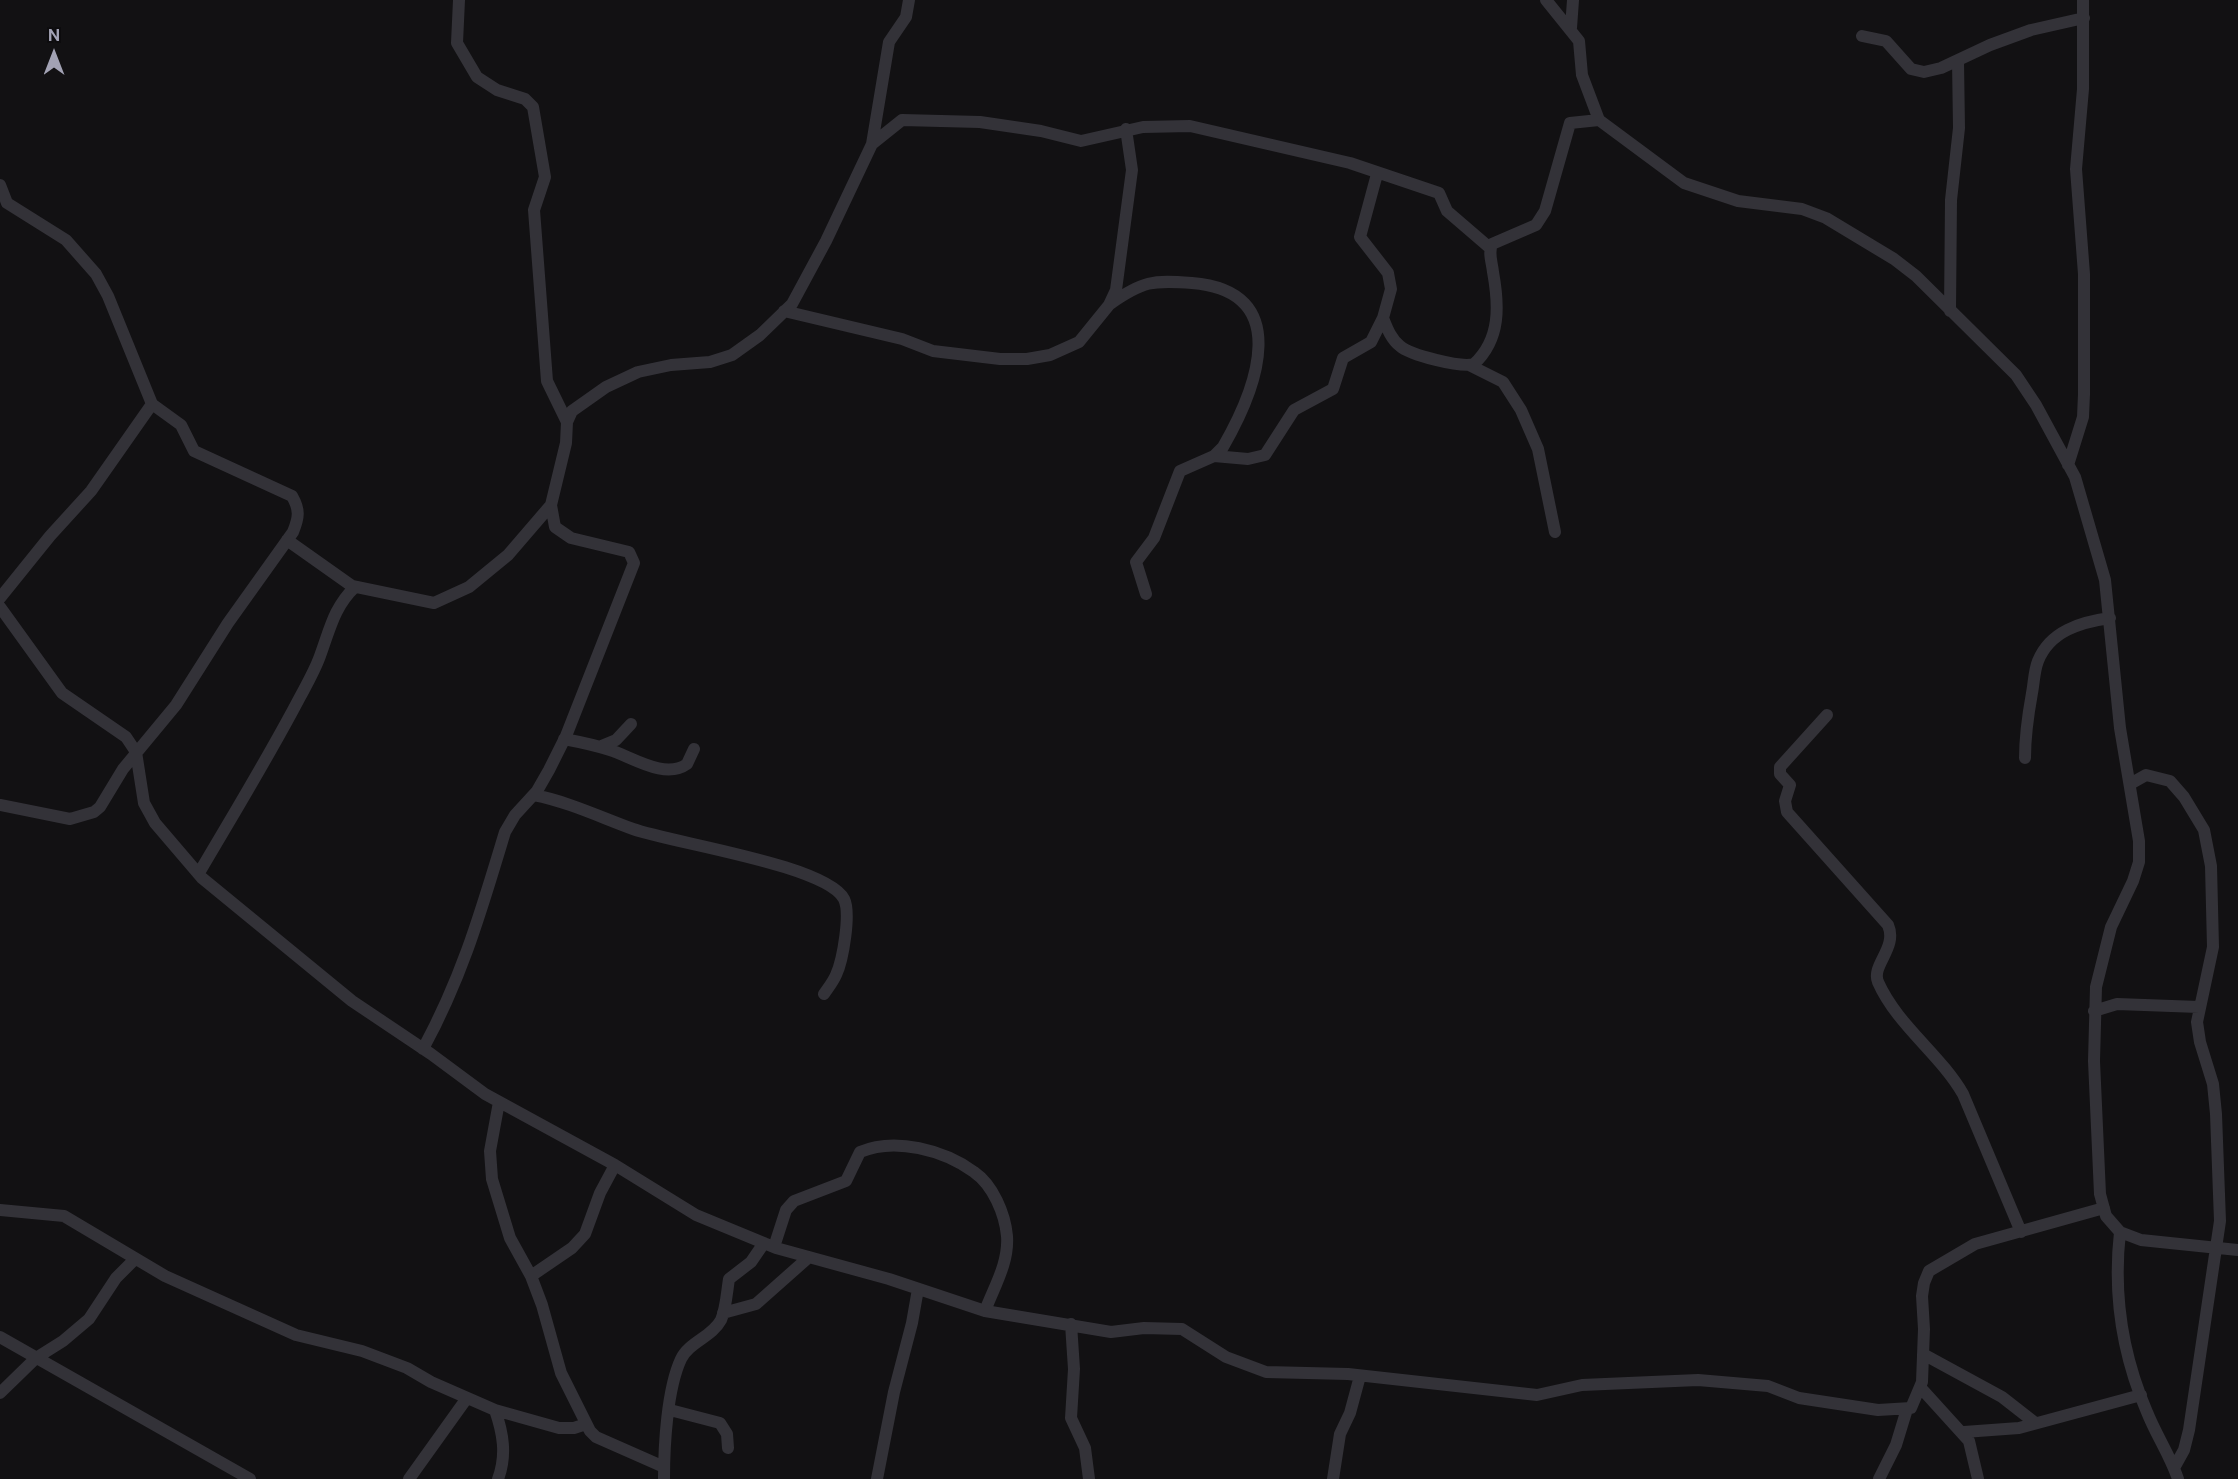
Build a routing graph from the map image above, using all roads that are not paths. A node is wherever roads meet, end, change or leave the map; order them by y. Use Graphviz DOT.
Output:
graph roads {
  1 [pos="459,0"];
  2 [pos="909,0"];
  3 [pos="1546,0"];
  4 [pos="1573,0"];
  5 [pos="2083,0"];
  6 [pos="2084,18"];
  7 [pos="1571,28"];
  8 [pos="1862,36"];
  9 [pos="1958,62"];
  10 [pos="1599,120"];
  11 [pos="1126,129"];
  12 [pos="872,144"];
  13 [pos="1377,174"];
  14 [pos="0,185"];
  15 [pos="1491,248"];
  16 [pos="1109,305"];
  17 [pos="784,311"];
  18 [pos="1950,311"];
  19 [pos="1383,318"];
  20 [pos="1470,365"];
  21 [pos="152,404"];
  22 [pos="567,422"];
  23 [pos="1214,456"];
  24 [pos="2068,465"];
  25 [pos="551,505"];
  26 [pos="1555,532"];
  27 [pos="287,540"];
  28 [pos="355,587"];
  29 [pos="1146,594"];
  30 [pos="0,598"];
  31 [pos="0,607"];
  32 [pos="2110,618"];
  33 [pos="1827,715"];
  34 [pos="631,724"];
  35 [pos="564,739"];
  36 [pos="599,747"];
  37 [pos="694,749"];
  38 [pos="136,752"];
  39 [pos="2025,758"];
  40 [pos="2130,784"];
  41 [pos="534,795"];
  42 [pos="0,805"];
  43 [pos="198,873"];
  44 [pos="824,994"];
  45 [pos="2199,1007"];
  46 [pos="2094,1011"];
  47 [pos="423,1049"];
  48 [pos="499,1102"];
  49 [pos="615,1165"];
  50 [pos="2104,1208"];
  51 [pos="0,1210"];
  52 [pos="2021,1232"];
  53 [pos="2120,1232"];
  54 [pos="769,1245"];
  55 [pos="2216,1247"];
  56 [pos="2238,1250"];
  57 [pos="809,1257"];
  58 [pos="135,1259"];
  59 [pos="531,1276"];
  60 [pos="918,1288"];
  61 [pos="985,1311"];
  62 [pos="723,1313"];
  63 [pos="1071,1324"];
  64 [pos="0,1337"];
  65 [pos="1923,1354"];
  66 [pos="36,1358"];
  67 [pos="1360,1376"];
  68 [pos="1920,1387"];
  69 [pos="0,1393"];
  70 [pos="2141,1395"];
  71 [pos="467,1398"];
  72 [pos="1907,1409"];
  73 [pos="495,1410"];
  74 [pos="670,1410"];
  75 [pos="2034,1422"];
  76 [pos="586,1424"];
  77 [pos="1964,1432"];
  78 [pos="728,1448"];
  79 [pos="664,1473"];
  80 [pos="2176,1474"];
  81 [pos="250,1479"];
  82 [pos="409,1479"];
  83 [pos="498,1479"];
  84 [pos="877,1479"];
  85 [pos="1089,1479"];
  86 [pos="1333,1479"];
  87 [pos="1879,1479"];
  88 [pos="1978,1479"];
  1 -- 22 [label="street"];
  2 -- 12 [label="street"];
  3 -- 7 [label="street"];
  4 -- 7 [label="street"];
  5 -- 6 [label="street"];
  6 -- 9 [label="street"];
  6 -- 24 [label="street"];
  7 -- 10 [label="street"];
  8 -- 9 [label="street"];
  9 -- 18 [label="street"];
  10 -- 15 [label="street"];
  10 -- 18 [label="street"];
  11 -- 12 [label="street"];
  11 -- 13 [label="street"];
  11 -- 16 [label="street"];
  12 -- 17 [label="street"];
  13 -- 15 [label="street"];
  13 -- 19 [label="street"];
  14 -- 21 [label="street"];
  15 -- 20 [label="street"];
  16 -- 17 [label="street"];
  16 -- 23 [label="street"];
  17 -- 22 [label="street"];
  18 -- 24 [label="street"];
  19 -- 20 [label="street"];
  19 -- 23 [label="street"];
  20 -- 26 [label="street"];
  21 -- 27 [label="street"];
  21 -- 30 [label="street"];
  22 -- 25 [label="street"];
  23 -- 29 [label="street"];
  24 -- 32 [label="street"];
  25 -- 28 [label="street"];
  25 -- 35 [label="street"];
  27 -- 28 [label="street"];
  27 -- 38 [label="street"];
  28 -- 43 [label="street"];
  31 -- 38 [label="street"];
  32 -- 39 [label="street"];
  32 -- 40 [label="street"];
  33 -- 52 [label="street"];
  34 -- 36 [label="street"];
  35 -- 36 [label="street"];
  35 -- 41 [label="street"];
  36 -- 37 [label="street"];
  38 -- 42 [label="street"];
  38 -- 43 [label="street"];
  40 -- 45 [label="street"];
  40 -- 46 [label="street"];
  41 -- 44 [label="street"];
  41 -- 47 [label="street"];
  43 -- 47 [label="street"];
  45 -- 46 [label="street"];
  45 -- 55 [label="street"];
  46 -- 50 [label="street"];
  47 -- 48 [label="street"];
  48 -- 49 [label="street"];
  48 -- 59 [label="street"];
  49 -- 54 [label="street"];
  49 -- 59 [label="street"];
  50 -- 52 [label="street"];
  50 -- 53 [label="street"];
  51 -- 58 [label="street"];
  52 -- 65 [label="street"];
  53 -- 55 [label="street"];
  53 -- 70 [label="street"];
  54 -- 57 [label="street"];
  54 -- 61 [label="street"];
  54 -- 62 [label="street"];
  55 -- 56 [label="street"];
  55 -- 80 [label="street"];
  57 -- 60 [label="street"];
  57 -- 62 [label="street"];
  58 -- 66 [label="street"];
  58 -- 71 [label="street"];
  59 -- 76 [label="street"];
  60 -- 61 [label="street"];
  60 -- 84 [label="street"];
  61 -- 63 [label="street"];
  62 -- 74 [label="street"];
  63 -- 67 [label="street"];
  63 -- 85 [label="street"];
  64 -- 66 [label="street"];
  65 -- 68 [label="street"];
  65 -- 75 [label="street"];
  66 -- 69 [label="street"];
  66 -- 81 [label="street"];
  67 -- 72 [label="street"];
  67 -- 86 [label="street"];
  68 -- 72 [label="street"];
  68 -- 77 [label="street"];
  70 -- 75 [label="street"];
  70 -- 80 [label="street"];
  71 -- 73 [label="street"];
  71 -- 82 [label="street"];
  72 -- 87 [label="street"];
  73 -- 76 [label="street"];
  73 -- 83 [label="street"];
  74 -- 78 [label="street"];
  74 -- 79 [label="street"];
  75 -- 77 [label="street"];
  76 -- 79 [label="street"];
  77 -- 88 [label="street"];
}
